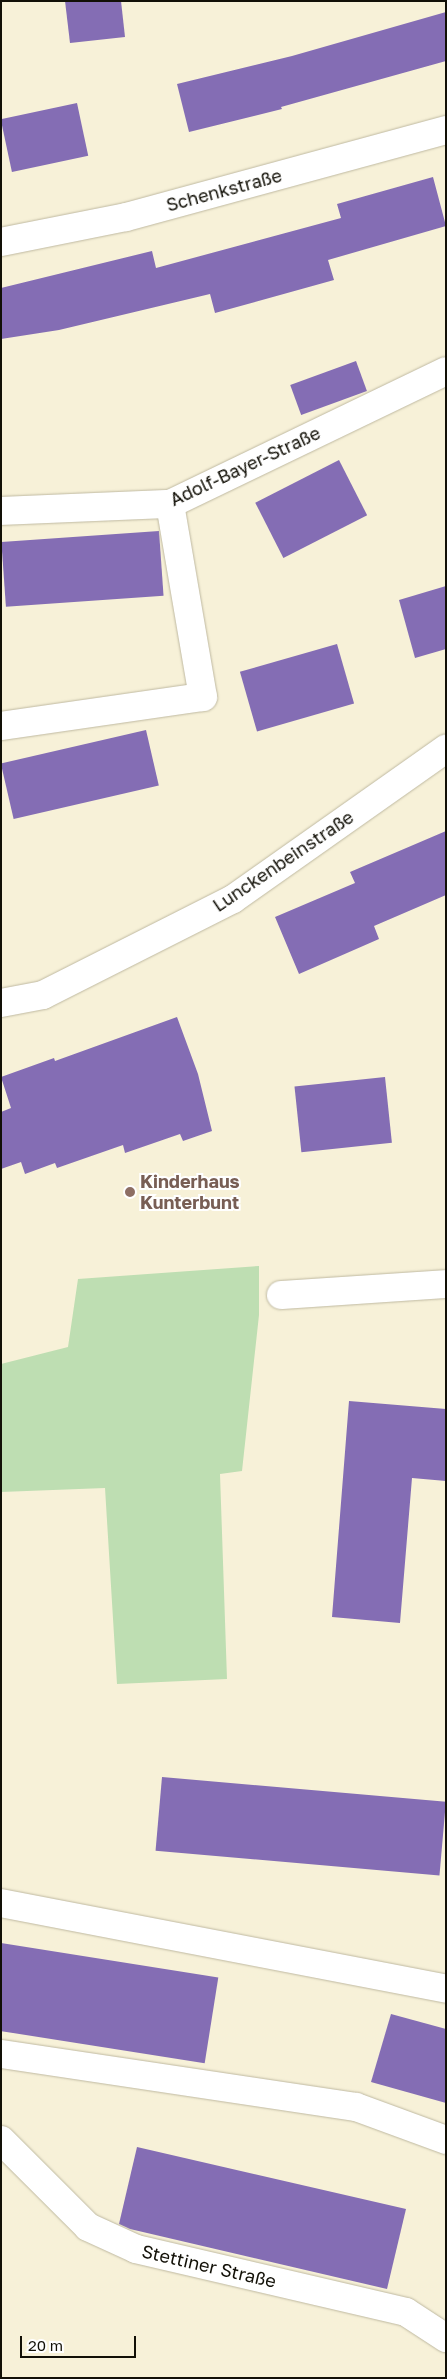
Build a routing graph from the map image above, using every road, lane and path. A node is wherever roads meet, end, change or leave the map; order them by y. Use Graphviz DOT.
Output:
graph roads {
  1 [pos="446,130"];
  2 [pos="1,242"];
  3 [pos="446,371"];
  4 [pos="170,504"];
  5 [pos="1,511"];
  6 [pos="1,726"];
  7 [pos="446,749"];
  8 [pos="1,1002"];
  9 [pos="446,1284"];
  10 [pos="281,1295"];
  11 [pos="1,1902"];
  12 [pos="446,1989"];
  13 [pos="1,2054"];
  14 [pos="1,2140"];
  15 [pos="446,2140"];
  16 [pos="446,2338"];
  1 -- 2 [label="street, Schenkstraße"];
  3 -- 4 [label="street, Adolf-Bayer-Straße"];
  4 -- 5 [label="street, Adolf-Bayer-Straße"];
  4 -- 6 [label="street"];
  7 -- 8 [label="street, Lunckenbeinstraße"];
  9 -- 10 [label="street"];
  11 -- 12 [label="street"];
  13 -- 15 [label="street"];
  14 -- 16 [label="street, Stettiner Straße"];
}
